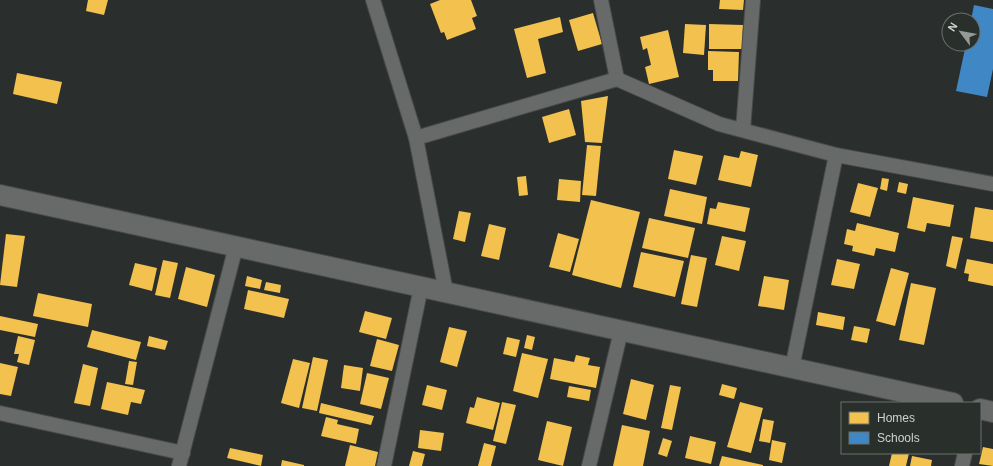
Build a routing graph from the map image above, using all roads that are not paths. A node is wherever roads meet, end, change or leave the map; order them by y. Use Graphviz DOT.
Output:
graph roads {
  1 [pos="373,0"];
  2 [pos="600,0"];
  3 [pos="752,0"];
  4 [pos="617,79"];
  5 [pos="743,130"];
  6 [pos="416,138"];
  7 [pos="836,155"];
  8 [pos="993,184"];
  9 [pos="0,194"];
  10 [pos="236,246"];
  11 [pos="421,286"];
  12 [pos="446,292"];
  13 [pos="621,331"];
  14 [pos="792,368"];
  15 [pos="948,402"];
  16 [pos="981,409"];
  17 [pos="993,412"];
  18 [pos="0,413"];
  19 [pos="965,454"];
  20 [pos="181,460"];
  21 [pos="384,466"];
  22 [pos="589,466"];
  23 [pos="962,466"];
  1 -- 6 [label="street"];
  2 -- 4 [label="street"];
  3 -- 5 [label="street"];
  4 -- 5 [label="street"];
  4 -- 6 [label="street"];
  5 -- 7 [label="street"];
  6 -- 12 [label="street"];
  7 -- 8 [label="street"];
  7 -- 14 [label="street"];
  9 -- 10 [label="street"];
  10 -- 11 [label="street"];
  10 -- 20 [label="street"];
  11 -- 12 [label="street"];
  11 -- 21 [label="street"];
  12 -- 13 [label="street"];
  13 -- 14 [label="street"];
  13 -- 22 [label="street"];
  14 -- 15 [label="street"];
  16 -- 17 [label="street"];
  18 -- 20 [label="street"];
  19 -- 23 [label="street"];
}
